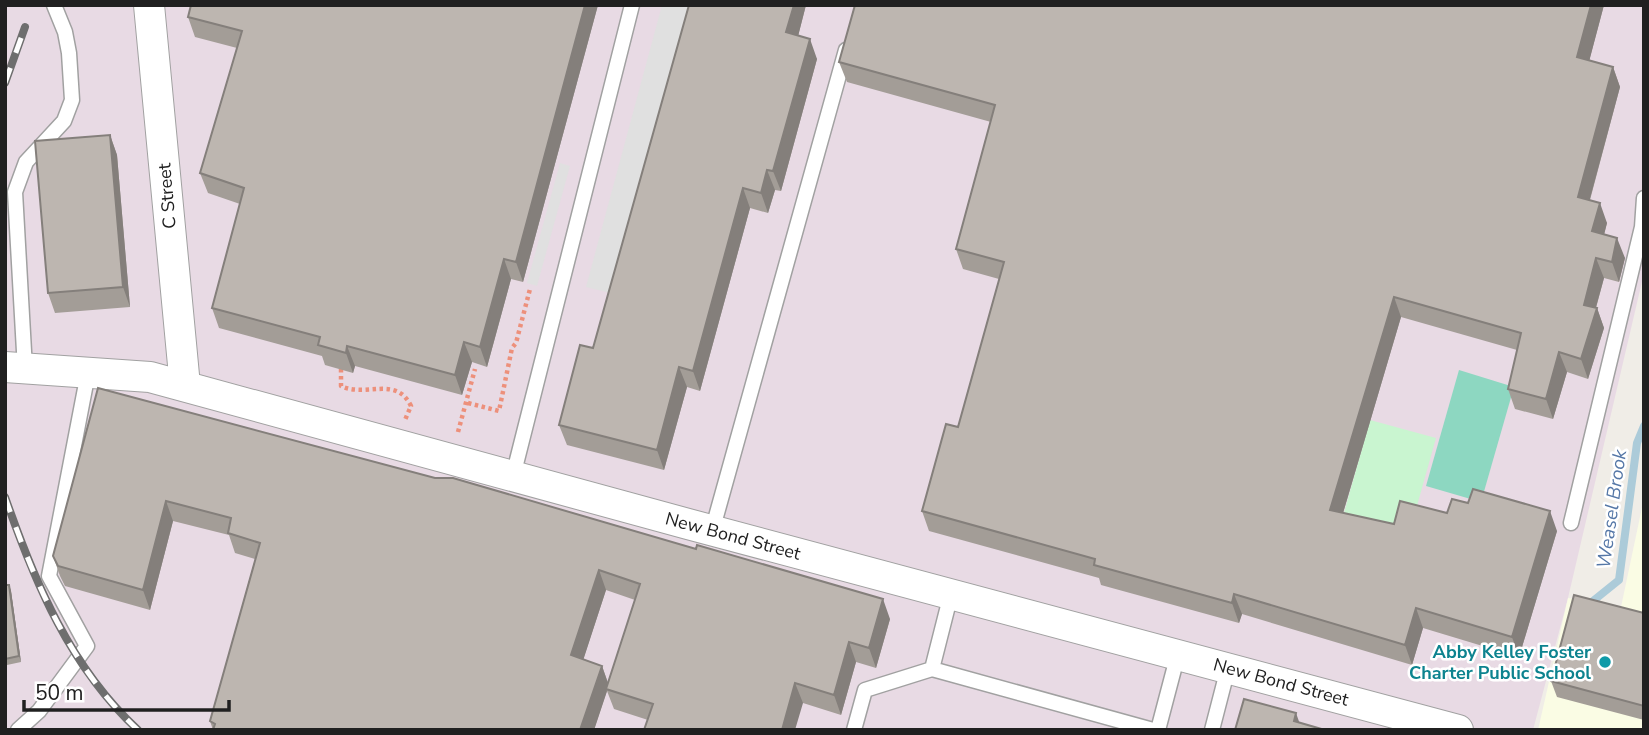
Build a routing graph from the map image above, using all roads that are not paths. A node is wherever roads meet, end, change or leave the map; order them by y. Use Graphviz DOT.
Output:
graph roads {
  1 [pos="54,5"];
  2 [pos="149,5"];
  3 [pos="632,5"];
  4 [pos="850,32"];
  5 [pos="1644,198"];
  6 [pos="15,368"];
  7 [pos="88,373"];
  8 [pos="185,386"];
  9 [pos="513,476"];
  10 [pos="1571,523"];
  11 [pos="712,531"];
  12 [pos="951,594"];
  13 [pos="1178,654"];
  14 [pos="1228,668"];
  15 [pos="932,669"];
  16 [pos="18,730"];
  17 [pos="854,730"];
  18 [pos="1155,730"];
  19 [pos="1212,730"];
  20 [pos="1458,730"];
  1 -- 6 [label="lane"];
  2 -- 8 [label="street, C Street"];
  3 -- 9 [label="lane"];
  4 -- 11 [label="lane"];
  5 -- 10 [label="lane"];
  6 -- 7 [label="street, New Bond Street"];
  7 -- 8 [label="street, New Bond Street"];
  7 -- 16 [label="lane"];
  8 -- 9 [label="street, New Bond Street"];
  9 -- 11 [label="street, New Bond Street"];
  11 -- 12 [label="street, New Bond Street"];
  12 -- 13 [label="street, New Bond Street"];
  12 -- 15 [label="lane"];
  13 -- 14 [label="street, New Bond Street"];
  13 -- 18 [label="lane"];
  14 -- 19 [label="lane"];
  14 -- 20 [label="street, New Bond Street"];
  15 -- 17 [label="lane"];
  15 -- 18 [label="lane"];
}
